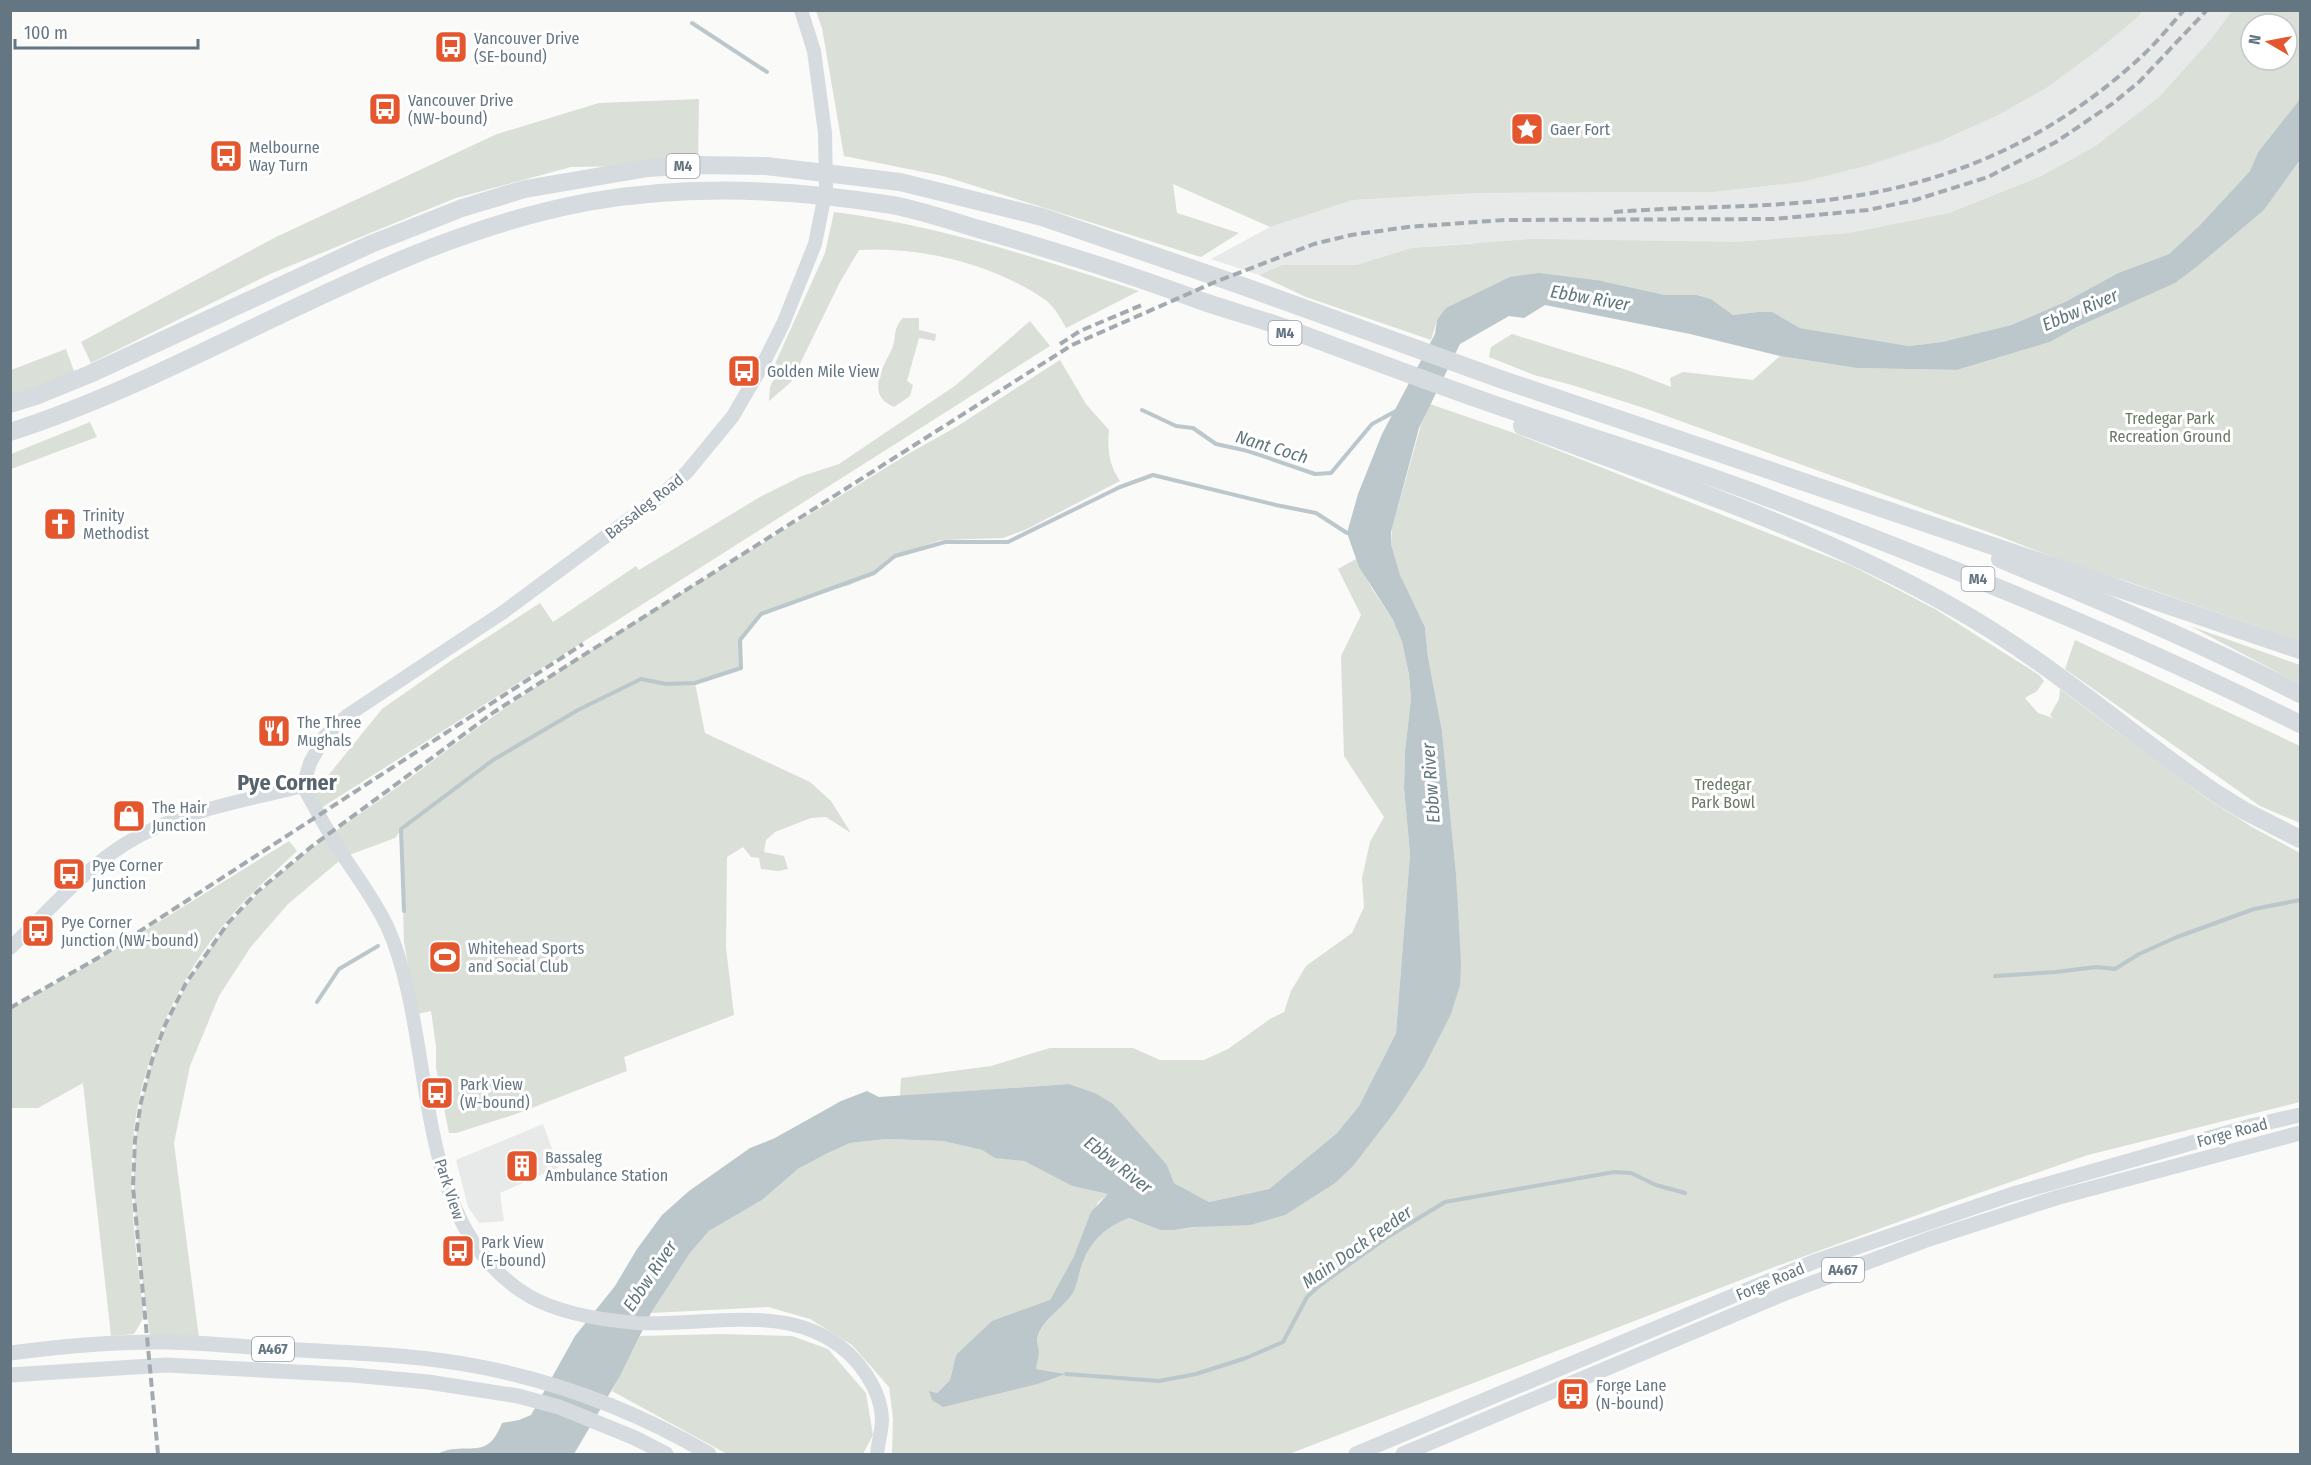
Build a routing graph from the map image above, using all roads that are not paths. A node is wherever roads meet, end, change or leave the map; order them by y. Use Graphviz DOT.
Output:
graph roads {
  1 [pos="801,10"];
  2 [pos="10,404"];
  3 [pos="1489,408"];
  4 [pos="10,432"];
  5 [pos="1774,472"];
  6 [pos="2301,650"];
  7 [pos="2301,694"];
  8 [pos="2301,724"];
  9 [pos="303,786"];
  10 [pos="2301,839"];
  11 [pos="10,948"];
  12 [pos="2301,1114"];
  13 [pos="2301,1133"];
  14 [pos="10,1353"];
  15 [pos="10,1375"];
  16 [pos="877,1454"];
  17 [pos="666,1455"];
  18 [pos="709,1455"];
  19 [pos="1356,1455"];
  20 [pos="1402,1455"];
  1 -- 9 [label="street, Bassaleg Road"];
  2 -- 5 [label="highway, M4"];
  3 -- 4 [label="highway, M4"];
  3 -- 8 [label="highway, M4"];
  3 -- 10 [label="highway, M4"];
  5 -- 6 [label="highway, M4"];
  5 -- 7 [label="highway, M4"];
  9 -- 11 [label="street"];
  9 -- 16 [label="street, Park View"];
  12 -- 19 [label="main road, Forge Road / A467"];
  13 -- 20 [label="main road, Forge Road / A467"];
  14 -- 18 [label="main road, A467"];
  15 -- 17 [label="main road, A467"];
}
